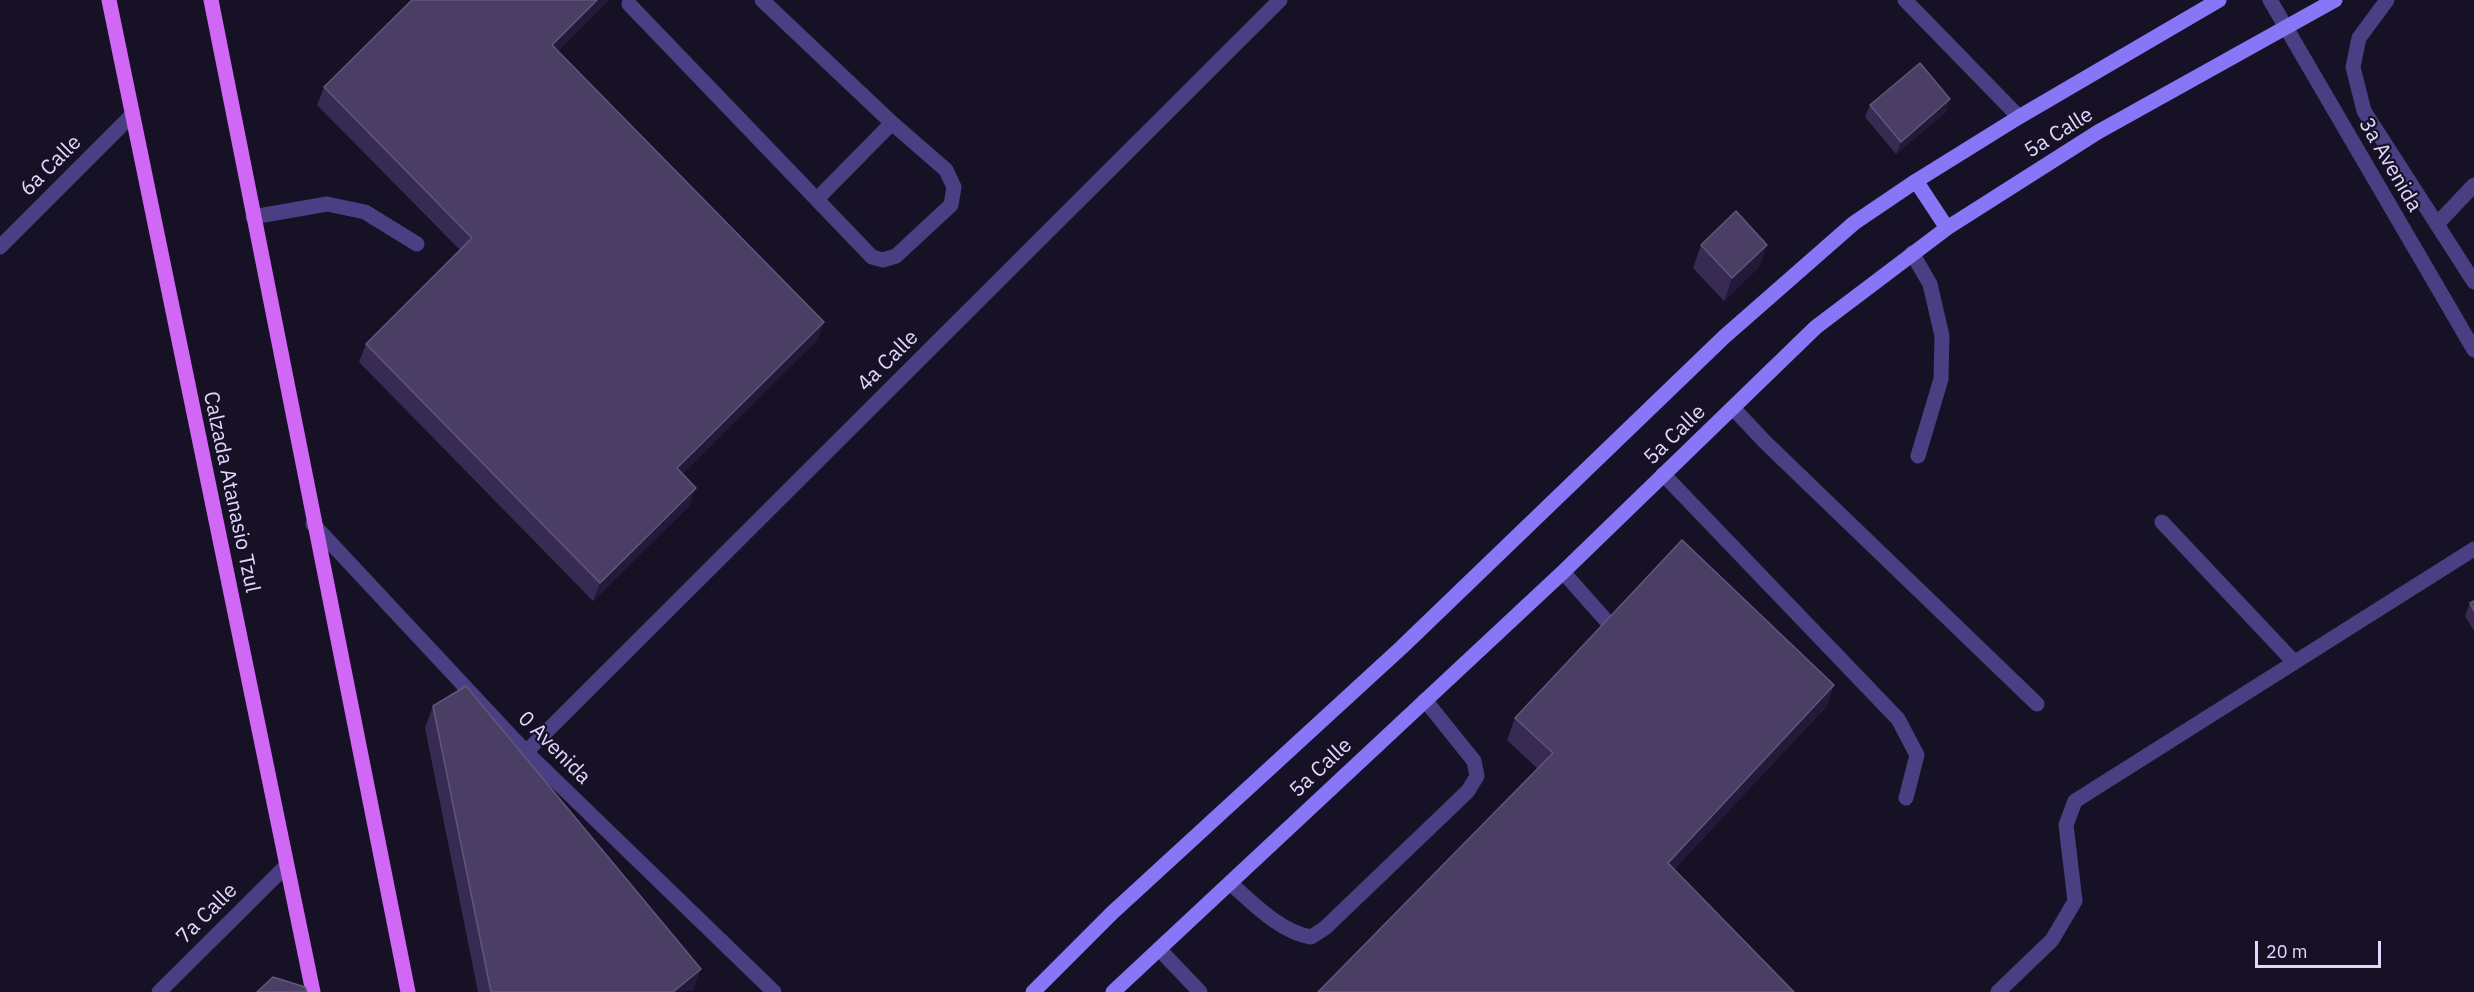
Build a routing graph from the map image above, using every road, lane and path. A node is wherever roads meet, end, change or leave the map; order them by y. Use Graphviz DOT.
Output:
graph roads {
  1 [pos="109,0"];
  2 [pos="212,0"];
  3 [pos="762,0"];
  4 [pos="1280,0"];
  5 [pos="1905,0"];
  6 [pos="2219,0"];
  7 [pos="2270,0"];
  8 [pos="2335,0"];
  9 [pos="2387,0"];
  10 [pos="629,4"];
  11 [pos="2286,28"];
  12 [pos="132,115"];
  13 [pos="2019,117"];
  14 [pos="892,123"];
  15 [pos="1916,181"];
  16 [pos="2474,185"];
  17 [pos="817,199"];
  18 [pos="253,217"];
  19 [pos="2438,223"];
  20 [pos="1947,228"];
  21 [pos="417,244"];
  22 [pos="0,247"];
  23 [pos="1912,254"];
  24 [pos="2474,282"];
  25 [pos="2474,350"];
  26 [pos="1733,408"];
  27 [pos="1918,456"];
  28 [pos="1663,474"];
  29 [pos="2162,522"];
  30 [pos="313,524"];
  31 [pos="2474,549"];
  32 [pos="1563,572"];
  33 [pos="1632,650"];
  34 [pos="2294,662"];
  35 [pos="1425,700"];
  36 [pos="2037,704"];
  37 [pos="526,752"];
  38 [pos="1906,798"];
  39 [pos="286,866"];
  40 [pos="1230,883"];
  41 [pos="1159,950"];
  42 [pos="159,992"];
  43 [pos="313,992"];
  44 [pos="408,992"];
  45 [pos="774,992"];
  46 [pos="1033,992"];
  47 [pos="1113,992"];
  48 [pos="1200,992"];
  49 [pos="1998,992"];
  1 -- 12 [label="main road, Calzada Atanasio Tzul"];
  2 -- 18 [label="main road"];
  3 -- 14 [label="street"];
  4 -- 37 [label="street, 4a Calle"];
  5 -- 13 [label="street"];
  6 -- 13 [label="main road, 5a Calle"];
  7 -- 11 [label="street, 3a Avenida"];
  8 -- 11 [label="main road, 5a Calle"];
  9 -- 19 [label="street, 3a Avenida"];
  10 -- 17 [label="street"];
  11 -- 20 [label="main road, 5a Calle"];
  11 -- 25 [label="street, 3a Avenida"];
  12 -- 22 [label="street, 6a Calle"];
  12 -- 39 [label="main road, Calzada Atanasio Tzul"];
  13 -- 15 [label="main road, 5a Calle"];
  14 -- 17 [label="street"];
  14 -- 17 [label="street"];
  15 -- 20 [label="main road"];
  15 -- 46 [label="main road, 5a Calle"];
  16 -- 19 [label="street"];
  18 -- 21 [label="street"];
  18 -- 30 [label="main road"];
  19 -- 24 [label="street, 3a Avenida"];
  20 -- 23 [label="main road, 5a Calle"];
  23 -- 26 [label="main road, 5a Calle"];
  23 -- 27 [label="street"];
  26 -- 28 [label="main road, 5a Calle"];
  26 -- 36 [label="street"];
  28 -- 32 [label="main road, 5a Calle"];
  28 -- 38 [label="street"];
  29 -- 34 [label="street"];
  30 -- 37 [label="street, 0 Avenida"];
  30 -- 44 [label="main road"];
  31 -- 34 [label="street"];
  32 -- 33 [label="street"];
  32 -- 35 [label="main road, 5a Calle"];
  34 -- 49 [label="street"];
  35 -- 40 [label="main road, 5a Calle"];
  35 -- 40 [label="street"];
  37 -- 45 [label="street, 0 Avenida"];
  39 -- 42 [label="street, 7a Calle"];
  39 -- 43 [label="main road, Calzada Atanasio Tzul"];
  40 -- 41 [label="main road, 5a Calle"];
  41 -- 47 [label="main road, 5a Calle"];
  41 -- 48 [label="street"];
}
